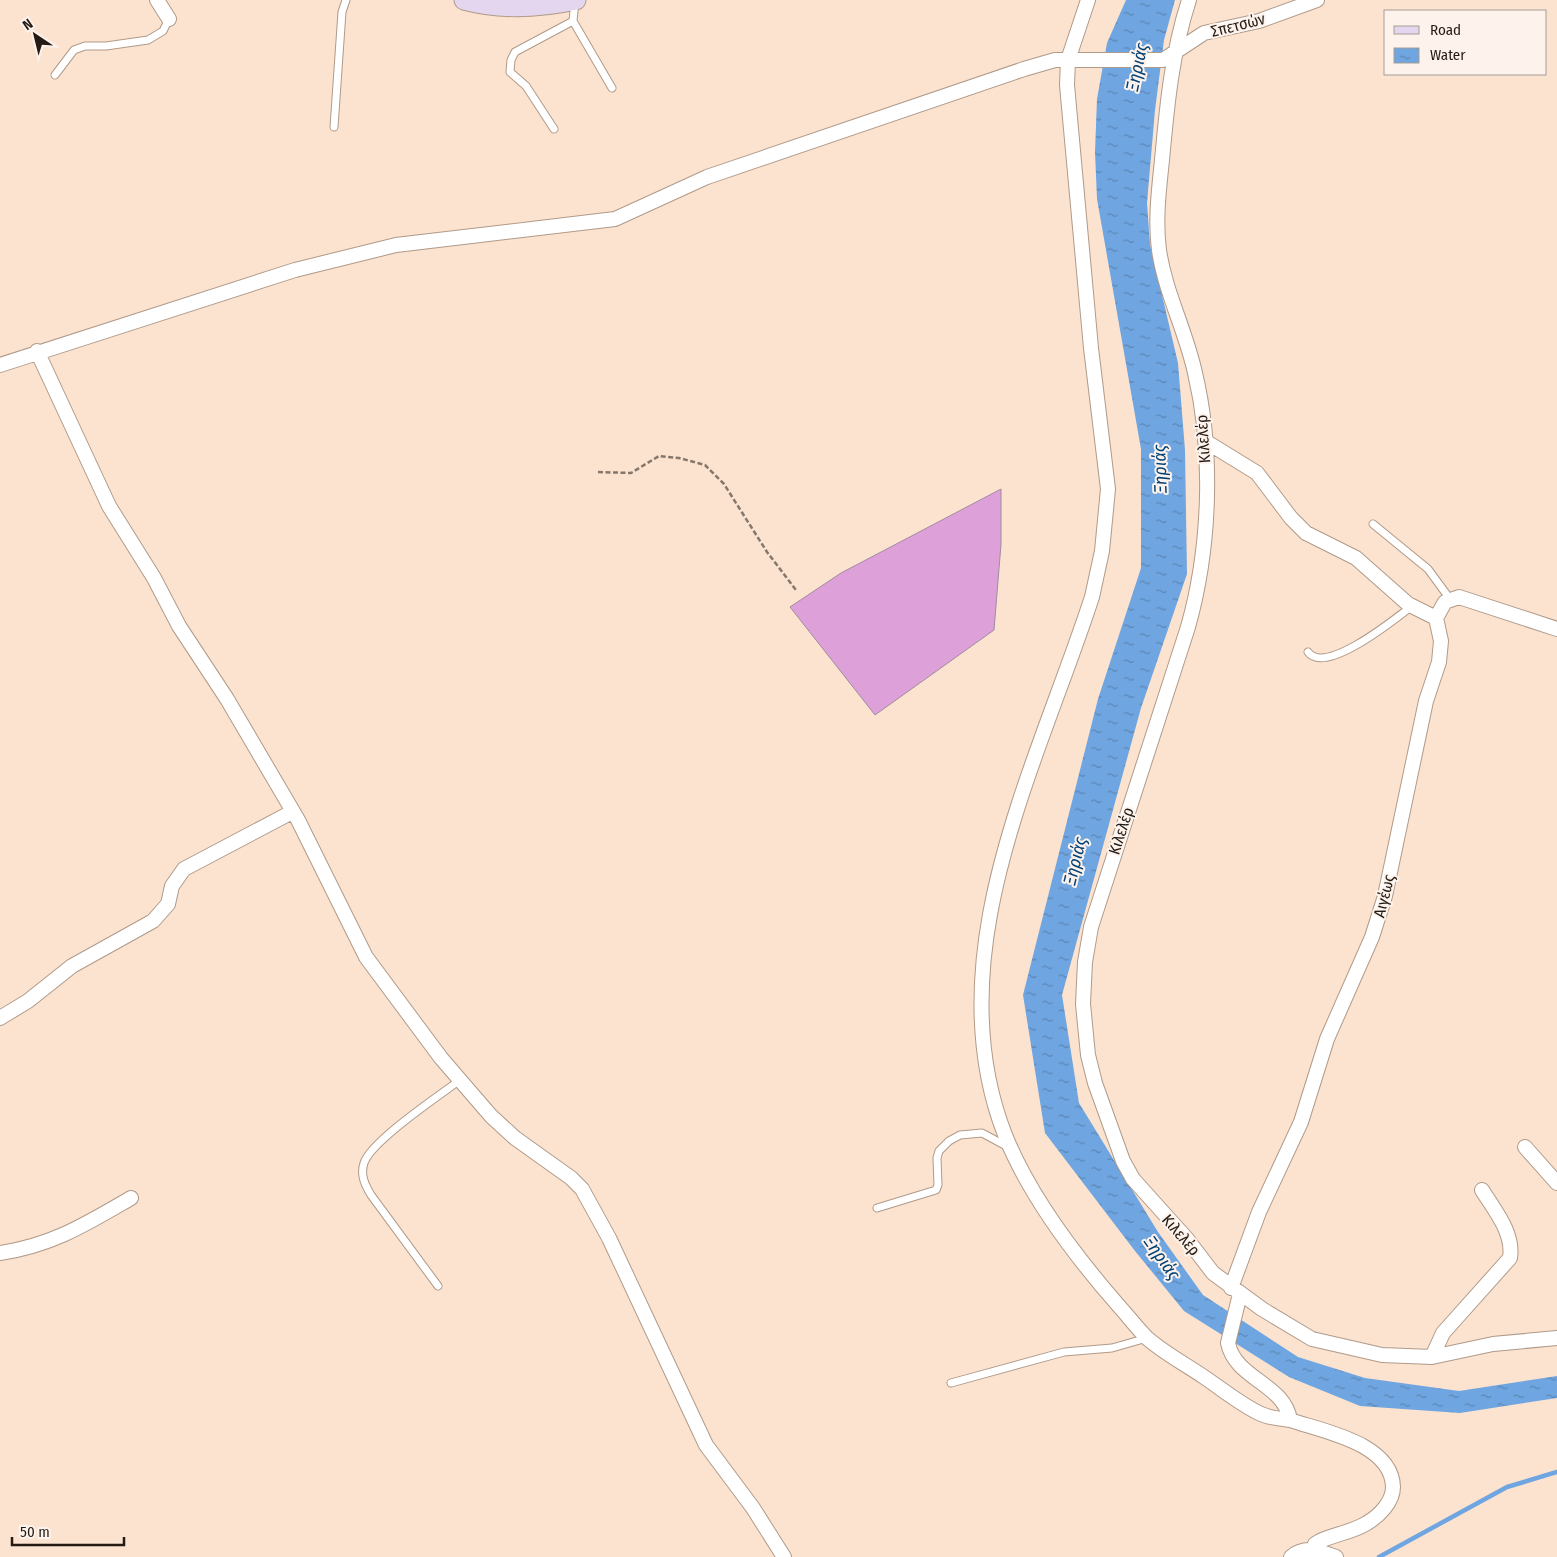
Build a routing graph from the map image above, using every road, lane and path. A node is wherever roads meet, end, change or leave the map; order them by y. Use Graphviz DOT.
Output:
graph roads {
  1 [pos="157,0"];
  2 [pos="346,0"];
  3 [pos="464,0"];
  4 [pos="576,0"];
  5 [pos="1088,0"];
  6 [pos="1190,0"];
  7 [pos="1317,0"];
  8 [pos="169,19"];
  9 [pos="573,21"];
  10 [pos="1170,56"];
  11 [pos="1068,60"];
  12 [pos="55,75"];
  13 [pos="612,88"];
  14 [pos="334,127"];
  15 [pos="554,129"];
  16 [pos="37,351"];
  17 [pos="0,365"];
  18 [pos="1205,440"];
  19 [pos="598,472"];
  20 [pos="1373,524"];
  21 [pos="796,590"];
  22 [pos="1450,599"];
  23 [pos="1413,606"];
  24 [pos="1436,618"];
  25 [pos="1557,629"];
  26 [pos="1308,652"];
  27 [pos="292,812"];
  28 [pos="0,1018"];
  29 [pos="460,1080"];
  30 [pos="1525,1147"];
  31 [pos="1011,1149"];
  32 [pos="1557,1183"];
  33 [pos="1482,1190"];
  34 [pos="131,1198"];
  35 [pos="877,1208"];
  36 [pos="0,1254"];
  37 [pos="438,1286"];
  38 [pos="1236,1291"];
  39 [pos="1557,1338"];
  40 [pos="1143,1340"];
  41 [pos="1432,1357"];
  42 [pos="951,1383"];
  43 [pos="1290,1420"];
  44 [pos="1313,1550"];
  45 [pos="784,1557"];
  46 [pos="1291,1557"];
  47 [pos="1336,1557"];
  1 -- 8 [label="street"];
  2 -- 14 [label="lane"];
  3 -- 4 [label="street"];
  4 -- 9 [label="lane"];
  5 -- 11 [label="street"];
  6 -- 10 [label="street, Κιλελέρ"];
  7 -- 10 [label="street, Σπετσών"];
  8 -- 12 [label="lane"];
  9 -- 13 [label="lane"];
  9 -- 15 [label="lane"];
  10 -- 11 [label="street"];
  10 -- 18 [label="street, Κιλελέρ"];
  11 -- 16 [label="street"];
  11 -- 31 [label="street"];
  16 -- 17 [label="street"];
  16 -- 27 [label="street"];
  18 -- 23 [label="street"];
  18 -- 38 [label="street, Κιλελέρ"];
  19 -- 21 [label="path"];
  20 -- 22 [label="lane"];
  22 -- 24 [label="street"];
  22 -- 25 [label="street"];
  23 -- 24 [label="street"];
  23 -- 26 [label="lane"];
  24 -- 38 [label="street, Αιγέως"];
  27 -- 28 [label="street"];
  27 -- 29 [label="street"];
  29 -- 37 [label="lane"];
  29 -- 45 [label="street"];
  30 -- 32 [label="street"];
  31 -- 35 [label="lane"];
  31 -- 40 [label="street"];
  33 -- 41 [label="street"];
  34 -- 36 [label="street"];
  38 -- 41 [label="street, Κιλελέρ"];
  38 -- 43 [label="street, Αιγέως"];
  39 -- 41 [label="street, Κιλελέρ"];
  40 -- 42 [label="lane"];
  40 -- 43 [label="street"];
  43 -- 44 [label="street"];
  44 -- 46 [label="street"];
  44 -- 47 [label="street"];
}
